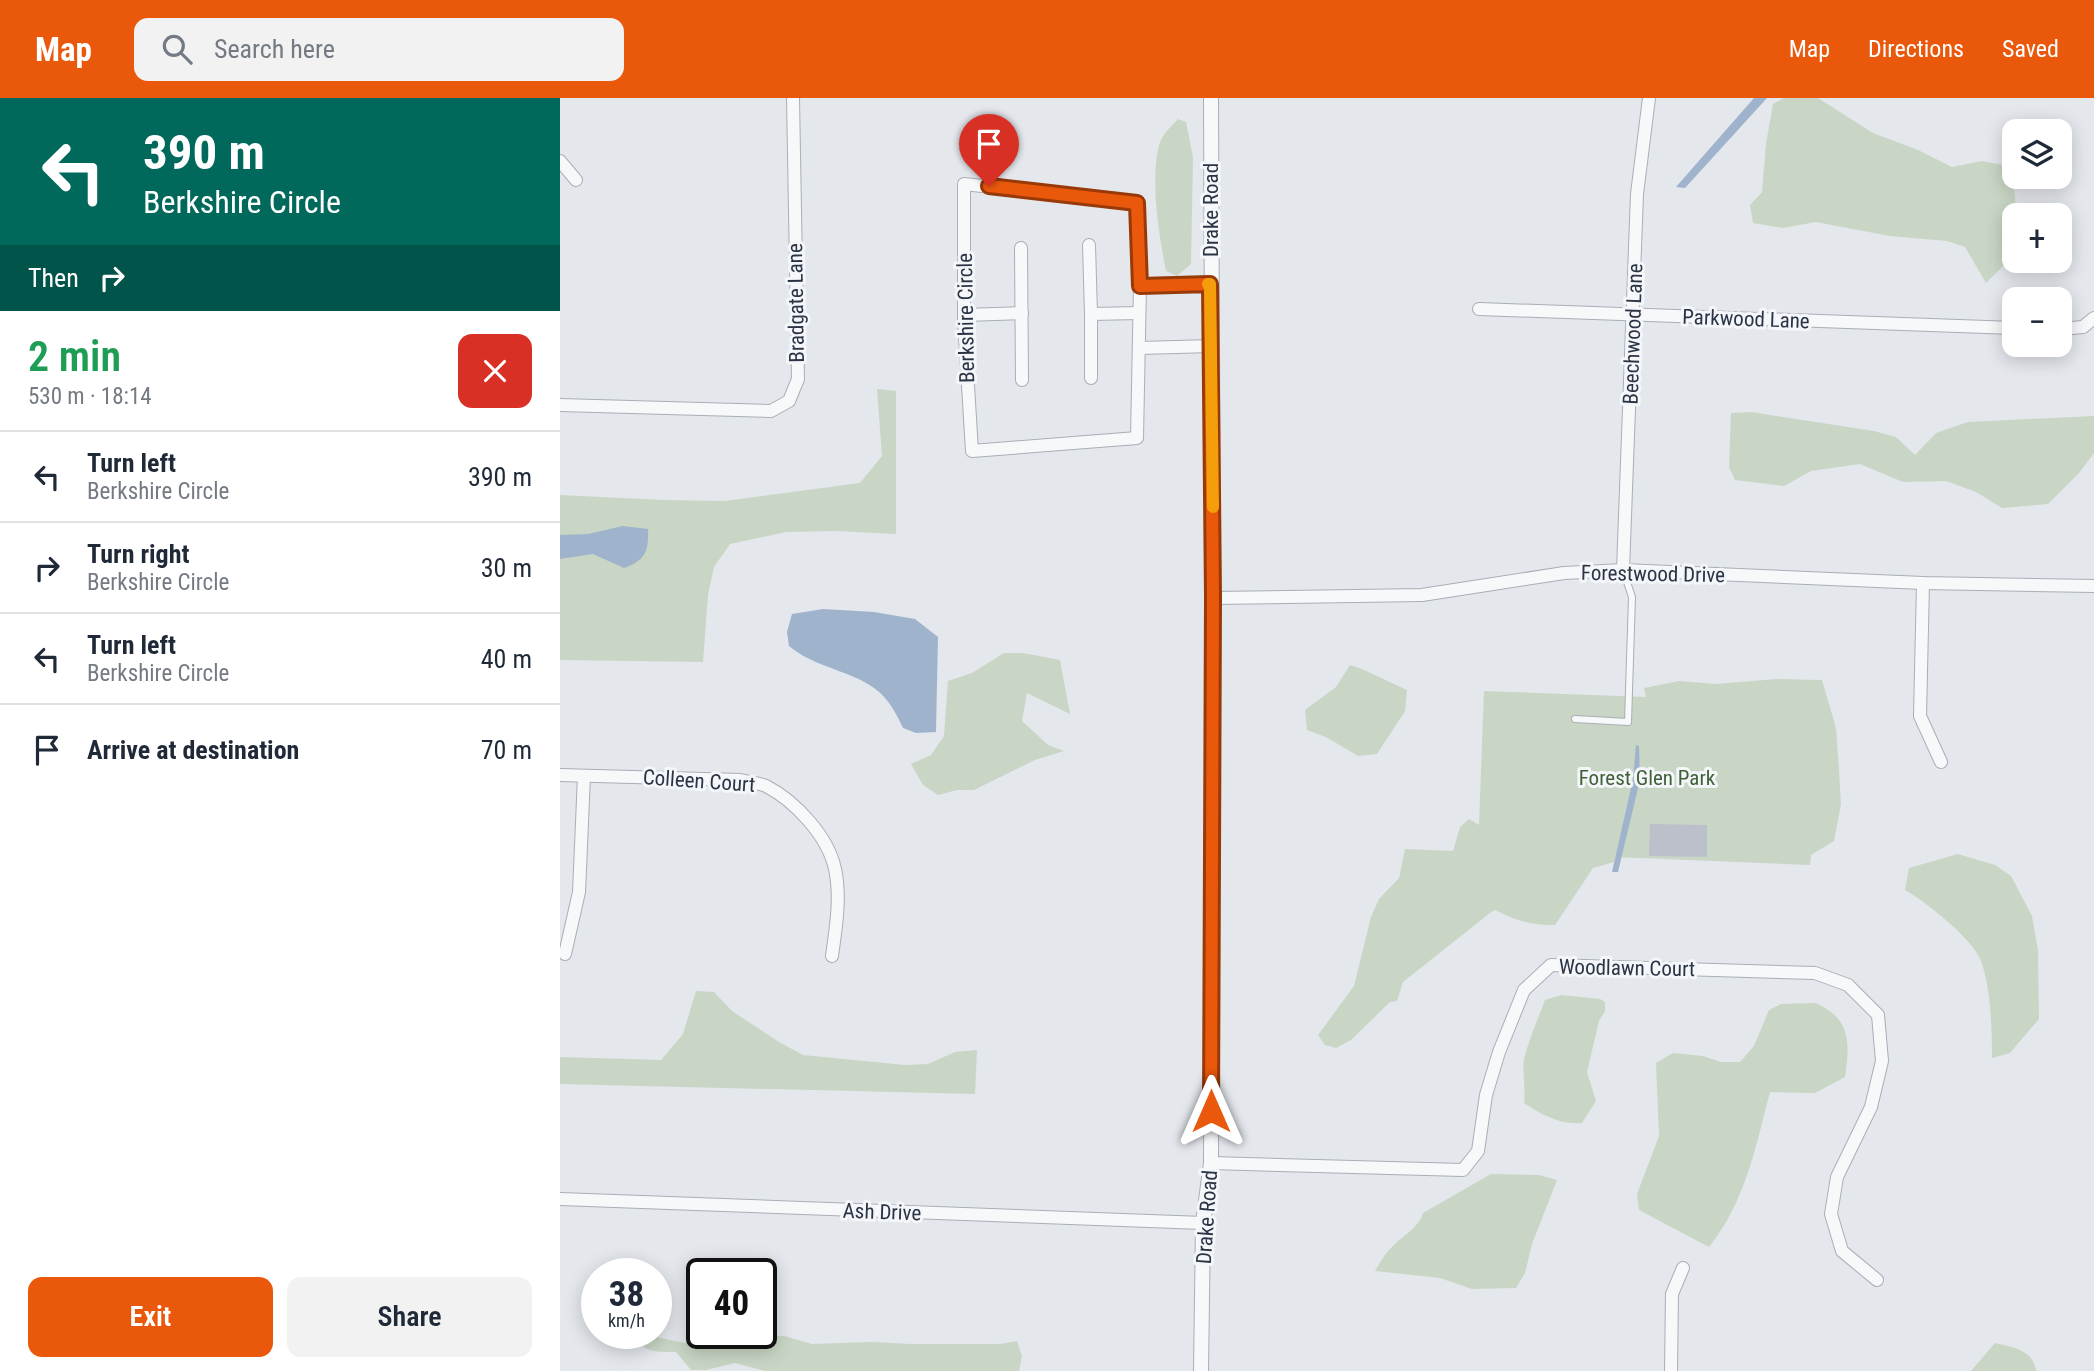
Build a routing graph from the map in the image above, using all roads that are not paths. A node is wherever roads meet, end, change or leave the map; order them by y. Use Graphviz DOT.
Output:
graph roads {
  1 [pos="793,98"];
  2 [pos="1211,98"];
  3 [pos="1649,98"];
  4 [pos="560,161"];
  5 [pos="576,180"];
  6 [pos="1089,245"];
  7 [pos="1021,248"];
  8 [pos="1210,284"];
  9 [pos="1140,286"];
  10 [pos="1479,309"];
  11 [pos="1022,313"];
  12 [pos="1139,313"];
  13 [pos="1091,314"];
  14 [pos="964,315"];
  15 [pos="1634,316"];
  16 [pos="2094,318"];
  17 [pos="2002,328"];
  18 [pos="2072,328"];
  19 [pos="1213,346"];
  20 [pos="1139,348"];
  21 [pos="1091,378"];
  22 [pos="1022,380"];
  23 [pos="560,405"];
  24 [pos="1623,570"];
  25 [pos="1923,583"];
  26 [pos="2094,586"];
  27 [pos="1213,598"];
  28 [pos="1575,719"];
  29 [pos="1941,762"];
  30 [pos="560,775"];
  31 [pos="584,776"];
  32 [pos="565,954"];
  33 [pos="832,956"];
  34 [pos="1211,1163"];
  35 [pos="560,1199"];
  36 [pos="1203,1223"];
  37 [pos="1683,1268"];
  38 [pos="1877,1280"];
  39 [pos="1201,1371"];
  40 [pos="1671,1371"];
  1 -- 23 [label="street, Bradgate Lane"];
  2 -- 8 [label="street, Drake Road"];
  3 -- 15 [label="street, Beechwood Lane"];
  4 -- 5 [label="street"];
  6 -- 13 [label="street"];
  7 -- 11 [label="street"];
  8 -- 9 [label="street"];
  8 -- 19 [label="street, Drake Road"];
  9 -- 12 [label="street"];
  9 -- 14 [label="street, Berkshire Circle"];
  10 -- 15 [label="street, Parkwood Lane"];
  11 -- 14 [label="street"];
  11 -- 22 [label="street"];
  12 -- 13 [label="street"];
  12 -- 20 [label="street"];
  13 -- 21 [label="street"];
  14 -- 20 [label="street, Berkshire Circle"];
  15 -- 17 [label="street, Parkwood Lane"];
  15 -- 24 [label="street, Beechwood Lane"];
  16 -- 18 [label="street"];
  19 -- 20 [label="street"];
  19 -- 27 [label="street, Drake Road"];
  24 -- 25 [label="street, Forestwood Drive"];
  24 -- 27 [label="street, Forestwood Drive"];
  24 -- 28 [label="lane"];
  25 -- 26 [label="street, Forestwood Drive"];
  25 -- 29 [label="street"];
  27 -- 34 [label="street, Drake Road"];
  30 -- 31 [label="street, Colleen Court"];
  31 -- 32 [label="street"];
  31 -- 33 [label="street, Colleen Court"];
  34 -- 36 [label="street, Drake Road"];
  34 -- 38 [label="street, Woodlawn Court"];
  35 -- 36 [label="street, Ash Drive"];
  36 -- 39 [label="street, Drake Road"];
  37 -- 40 [label="street"];
}
